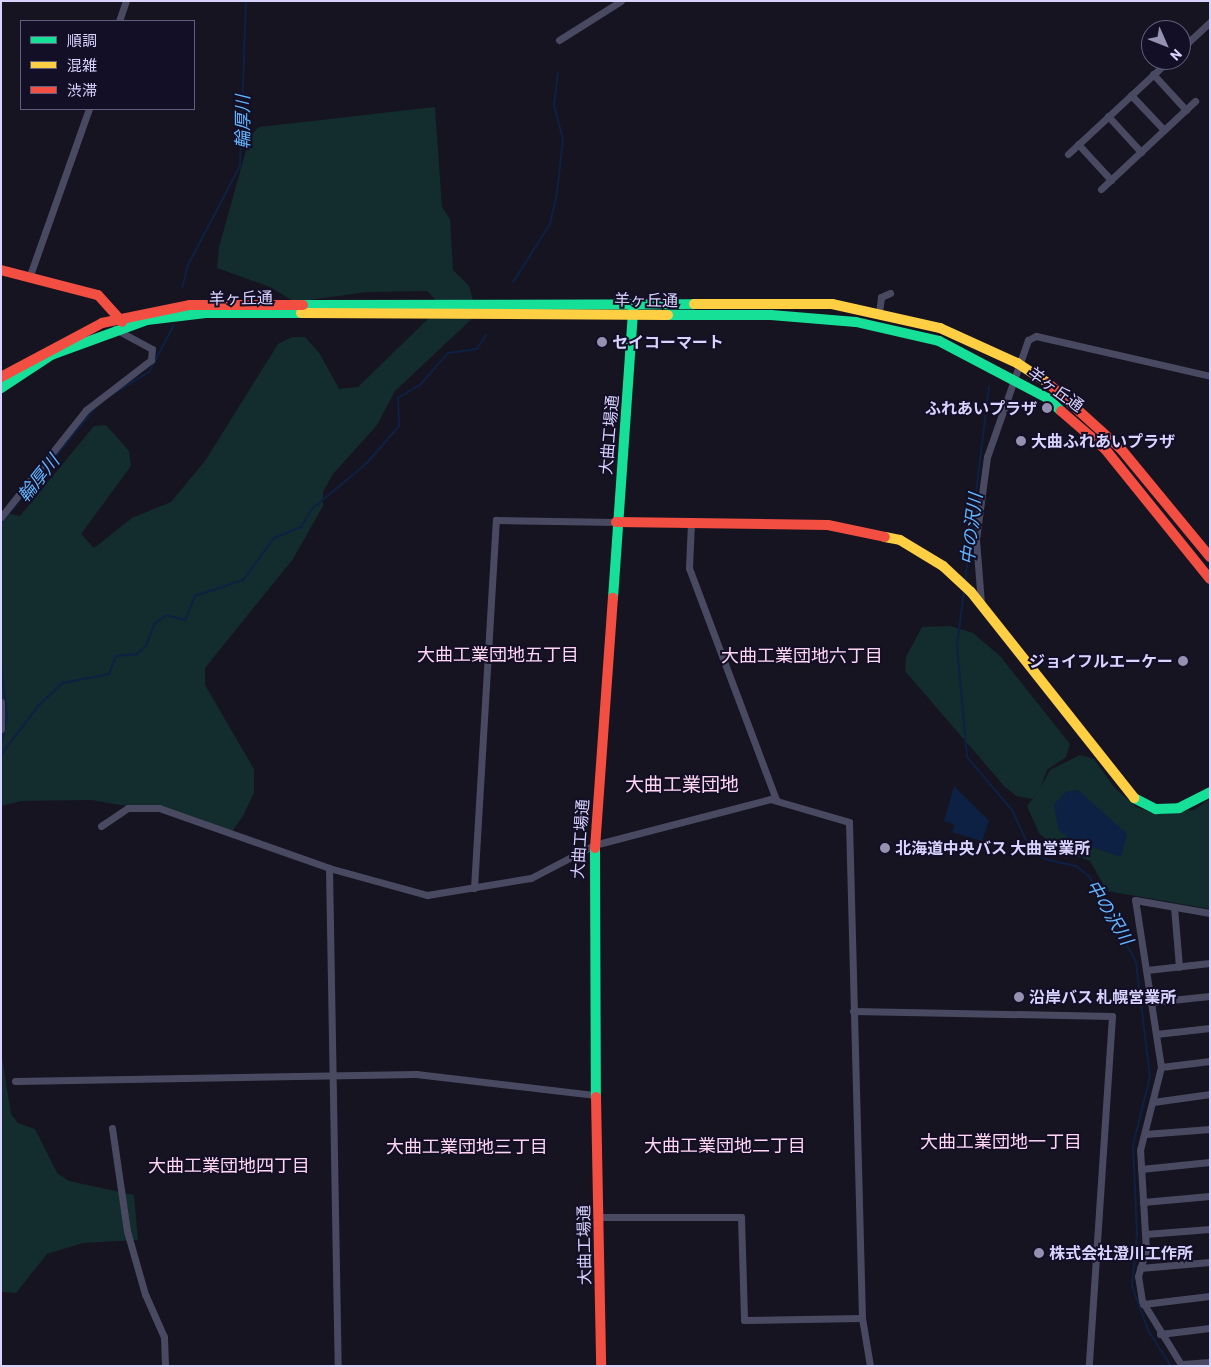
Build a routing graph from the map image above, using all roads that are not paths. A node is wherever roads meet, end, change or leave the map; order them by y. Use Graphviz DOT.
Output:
graph roads {
  1 [pos="126,1"];
  2 [pos="621,1"];
  3 [pos="119,20"];
  4 [pos="1210,22"];
  5 [pos="559,40"];
  6 [pos="1191,40"];
  7 [pos="1158,70"];
  8 [pos="1153,74"];
  9 [pos="1131,95"];
  10 [pos="1195,101"];
  11 [pos="89,110"];
  12 [pos="1186,110"];
  13 [pos="1108,116"];
  14 [pos="1164,130"];
  15 [pos="1078,144"];
  16 [pos="1141,152"];
  17 [pos="1068,154"];
  18 [pos="1111,180"];
  19 [pos="1101,190"];
  20 [pos="1,270"];
  21 [pos="29,278"];
  22 [pos="890,293"];
  23 [pos="634,303"];
  24 [pos="879,312"];
  25 [pos="633,316"];
  26 [pos="119,324"];
  27 [pos="1017,363"];
  28 [pos="1012,376"];
  29 [pos="1210,376"];
  30 [pos="1,377"];
  31 [pos="1,388"];
  32 [pos="1,517"];
  33 [pos="616,522"];
  34 [pos="691,522"];
  35 [pos="1210,557"];
  36 [pos="1210,579"];
  37 [pos="981,603"];
  38 [pos="1,702"];
  39 [pos="1,728"];
  40 [pos="1210,792"];
  41 [pos="776,799"];
  42 [pos="101,826"];
  43 [pos="594,845"];
  44 [pos="330,868"];
  45 [pos="474,888"];
  46 [pos="1174,907"];
  47 [pos="1210,913"];
  48 [pos="1210,963"];
  49 [pos="1179,967"];
  50 [pos="1147,970"];
  51 [pos="1210,996"];
  52 [pos="1152,1002"];
  53 [pos="854,1012"];
  54 [pos="1210,1028"];
  55 [pos="1156,1034"];
  56 [pos="1210,1061"];
  57 [pos="1161,1067"];
  58 [pos="333,1074"];
  59 [pos="15,1081"];
  60 [pos="1210,1094"];
  61 [pos="596,1095"];
  62 [pos="1153,1102"];
  63 [pos="112,1128"];
  64 [pos="1210,1129"];
  65 [pos="1145,1134"];
  66 [pos="1210,1162"];
  67 [pos="1141,1169"];
  68 [pos="1210,1196"];
  69 [pos="1143,1202"];
  70 [pos="598,1217"];
  71 [pos="1210,1229"];
  72 [pos="1145,1234"];
  73 [pos="1210,1262"];
  74 [pos="1140,1268"];
  75 [pos="1210,1296"];
  76 [pos="1143,1304"];
  77 [pos="862,1318"];
  78 [pos="1210,1328"];
  79 [pos="1160,1334"];
  80 [pos="1210,1362"];
  81 [pos="1182,1365"];
  82 [pos="164,1366"];
  83 [pos="338,1366"];
  84 [pos="601,1366"];
  85 [pos="870,1366"];
  86 [pos="1089,1366"];
  1 -- 3 [label="street"];
  2 -- 5 [label="street"];
  4 -- 6 [label="street"];
  7 -- 8 [label="street"];
  8 -- 9 [label="street"];
  8 -- 12 [label="street"];
  9 -- 13 [label="street"];
  9 -- 14 [label="street"];
  10 -- 12 [label="street"];
  11 -- 21 [label="street"];
  12 -- 14 [label="street"];
  13 -- 15 [label="street"];
  13 -- 16 [label="street"];
  14 -- 16 [label="street"];
  15 -- 17 [label="street"];
  15 -- 18 [label="street"];
  16 -- 18 [label="street"];
  18 -- 19 [label="street"];
  20 -- 21 [label="main road"];
  21 -- 26 [label="main road"];
  22 -- 24 [label="street"];
  23 -- 24 [label="main road, 羊ヶ丘通"];
  23 -- 25 [label="main road, 大曲工場通"];
  23 -- 26 [label="main road, 羊ヶ丘通"];
  24 -- 27 [label="main road, 羊ヶ丘通"];
  25 -- 26 [label="main road, 羊ヶ丘通"];
  25 -- 28 [label="main road, 羊ヶ丘通"];
  25 -- 33 [label="main road, 大曲工場通"];
  26 -- 30 [label="main road, 羊ヶ丘通"];
  26 -- 31 [label="main road, 羊ヶ丘通"];
  26 -- 32 [label="street"];
  27 -- 28 [label="street"];
  27 -- 29 [label="street"];
  27 -- 35 [label="main road, 羊ヶ丘通"];
  28 -- 36 [label="main road, 羊ヶ丘通"];
  28 -- 37 [label="street"];
  33 -- 34 [label="main road"];
  33 -- 43 [label="main road, 大曲工場通"];
  33 -- 45 [label="street"];
  34 -- 37 [label="main road"];
  34 -- 41 [label="street"];
  37 -- 40 [label="main road"];
  38 -- 39 [label="street"];
  41 -- 43 [label="street"];
  41 -- 53 [label="street"];
  42 -- 44 [label="street"];
  43 -- 45 [label="street"];
  43 -- 61 [label="main road, 大曲工場通"];
  44 -- 45 [label="street"];
  44 -- 58 [label="street"];
  46 -- 47 [label="street"];
  46 -- 49 [label="street"];
  46 -- 50 [label="street"];
  48 -- 49 [label="street"];
  49 -- 50 [label="street"];
  50 -- 52 [label="street"];
  51 -- 52 [label="street"];
  52 -- 55 [label="street"];
  53 -- 77 [label="street"];
  53 -- 86 [label="street"];
  54 -- 55 [label="street"];
  55 -- 57 [label="street"];
  56 -- 57 [label="street"];
  57 -- 62 [label="street"];
  58 -- 59 [label="street"];
  58 -- 61 [label="street"];
  58 -- 83 [label="street"];
  60 -- 62 [label="street"];
  61 -- 70 [label="main road, 大曲工場通"];
  62 -- 65 [label="street"];
  63 -- 82 [label="street"];
  64 -- 65 [label="street"];
  65 -- 67 [label="street"];
  66 -- 67 [label="street"];
  67 -- 69 [label="street"];
  68 -- 69 [label="street"];
  69 -- 72 [label="street"];
  70 -- 77 [label="street"];
  70 -- 84 [label="main road, 大曲工場通"];
  71 -- 72 [label="street"];
  72 -- 74 [label="street"];
  73 -- 74 [label="street"];
  74 -- 76 [label="street"];
  75 -- 76 [label="street"];
  76 -- 79 [label="street"];
  77 -- 85 [label="street"];
  78 -- 79 [label="street"];
  79 -- 81 [label="street"];
  80 -- 81 [label="street"];
}
